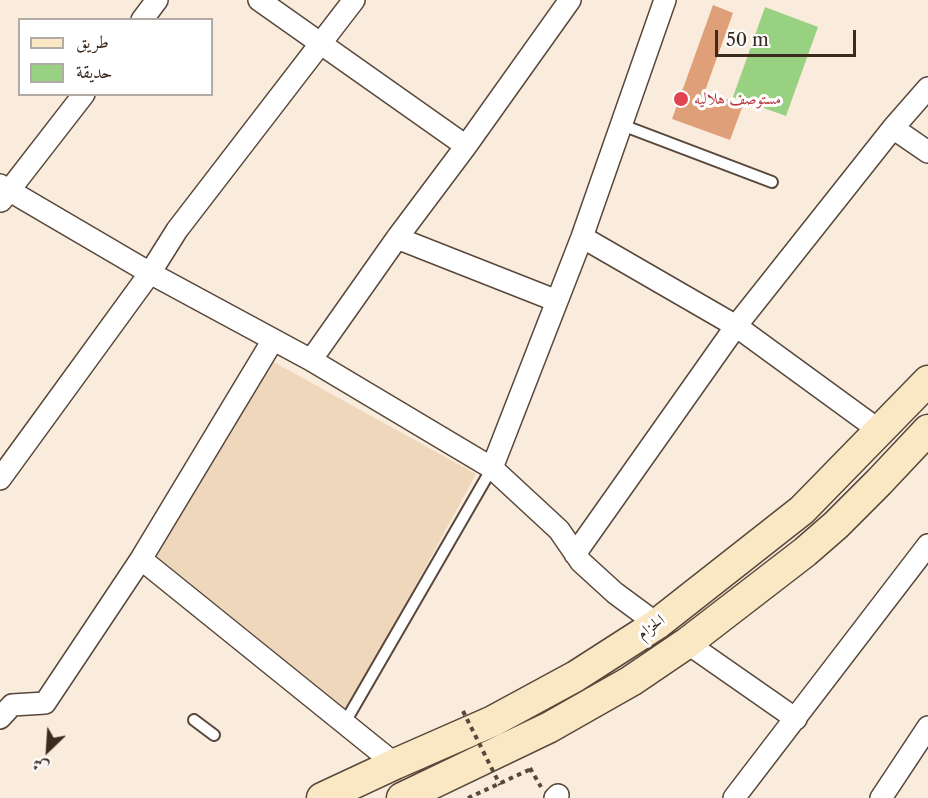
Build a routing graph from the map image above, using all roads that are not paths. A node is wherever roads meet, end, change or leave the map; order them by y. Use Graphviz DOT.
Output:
graph roads {
  1 [pos="157,0"];
  2 [pos="259,0"];
  3 [pos="354,0"];
  4 [pos="570,0"];
  5 [pos="665,0"];
  6 [pos="144,18"];
  7 [pos="321,44"];
  8 [pos="928,88"];
  9 [pos="82,96"];
  10 [pos="622,125"];
  11 [pos="893,128"];
  12 [pos="466,146"];
  13 [pos="928,152"];
  14 [pos="772,182"];
  15 [pos="3,192"];
  16 [pos="582,237"];
  17 [pos="397,238"];
  18 [pos="150,273"];
  19 [pos="557,301"];
  20 [pos="736,326"];
  21 [pos="273,340"];
  22 [pos="311,360"];
  23 [pos="928,381"];
  24 [pos="880,431"];
  25 [pos="924,443"];
  26 [pos="492,468"];
  27 [pos="0,479"];
  28 [pos="927,549"];
  29 [pos="575,554"];
  30 [pos="141,559"];
  31 [pos="657,624"];
  32 [pos="687,643"];
  33 [pos="0,718"];
  34 [pos="795,719"];
  35 [pos="194,720"];
  36 [pos="345,724"];
  37 [pos="928,727"];
  38 [pos="214,735"];
  39 [pos="395,764"];
  40 [pos="322,798"];
  41 [pos="402,798"];
  42 [pos="734,798"];
  43 [pos="881,798"];
  1 -- 6 [label="street"];
  2 -- 7 [label="street"];
  3 -- 7 [label="street"];
  4 -- 12 [label="street"];
  5 -- 10 [label="street"];
  7 -- 12 [label="street"];
  7 -- 18 [label="street"];
  8 -- 11 [label="street"];
  9 -- 15 [label="street"];
  10 -- 14 [label="lane"];
  10 -- 16 [label="street"];
  11 -- 13 [label="street"];
  11 -- 20 [label="street"];
  12 -- 17 [label="street"];
  15 -- 18 [label="street"];
  16 -- 19 [label="street"];
  16 -- 20 [label="street"];
  17 -- 19 [label="street"];
  17 -- 22 [label="street"];
  18 -- 21 [label="street"];
  18 -- 27 [label="street"];
  19 -- 26 [label="street"];
  20 -- 24 [label="street"];
  20 -- 29 [label="street"];
  21 -- 22 [label="street"];
  21 -- 30 [label="street"];
  22 -- 26 [label="street"];
  23 -- 24 [label="main road, الحزام"];
  24 -- 31 [label="main road, الحزام"];
  25 -- 32 [label="main road, الحزام"];
  26 -- 29 [label="street"];
  26 -- 36 [label="lane"];
  28 -- 34 [label="street"];
  29 -- 31 [label="street"];
  30 -- 33 [label="street"];
  30 -- 36 [label="street"];
  31 -- 39 [label="main road, الحزام"];
  32 -- 34 [label="street"];
  32 -- 41 [label="main road, الحزام"];
  34 -- 42 [label="street"];
  35 -- 38 [label="lane"];
  36 -- 39 [label="street"];
  37 -- 43 [label="street"];
  39 -- 40 [label="main road, الحزام"];
}
